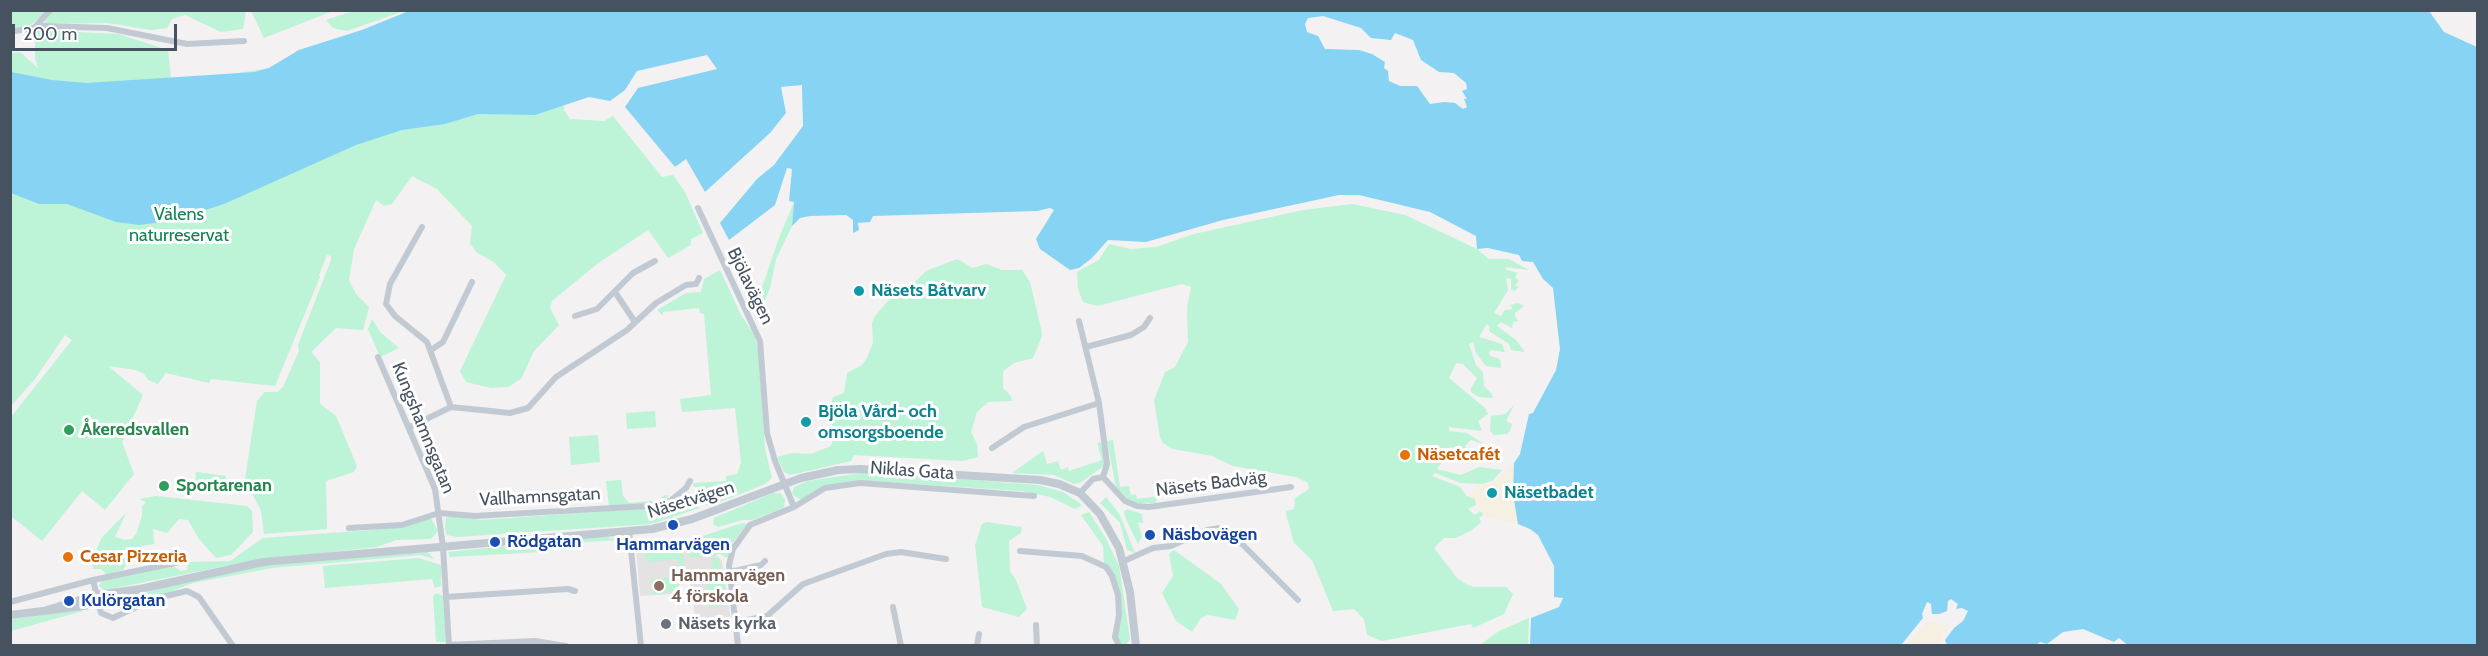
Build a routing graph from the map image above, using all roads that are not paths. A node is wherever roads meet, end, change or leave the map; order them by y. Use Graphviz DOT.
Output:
graph roads {
  1 [pos="50,10"];
  2 [pos="36,27"];
  3 [pos="10,32"];
  4 [pos="244,41"];
  5 [pos="698,208"];
  6 [pos="422,227"];
  7 [pos="655,261"];
  8 [pos="699,278"];
  9 [pos="472,282"];
  10 [pos="615,292"];
  11 [pos="575,316"];
  12 [pos="1149,318"];
  13 [pos="1079,321"];
  14 [pos="635,322"];
  15 [pos="1086,347"];
  16 [pos="431,350"];
  17 [pos="378,357"];
  18 [pos="1099,403"];
  19 [pos="451,407"];
  20 [pos="410,428"];
  21 [pos="992,448"];
  22 [pos="1103,477"];
  23 [pos="690,481"];
  24 [pos="784,484"];
  25 [pos="1291,487"];
  26 [pos="1080,493"];
  27 [pos="1034,496"];
  28 [pos="794,507"];
  29 [pos="439,513"];
  30 [pos="349,528"];
  31 [pos="629,531"];
  32 [pos="443,547"];
  33 [pos="1020,551"];
  34 [pos="946,559"];
  35 [pos="184,561"];
  36 [pos="765,561"];
  37 [pos="1124,561"];
  38 [pos="730,572"];
  39 [pos="93,580"];
  40 [pos="575,591"];
  41 [pos="446,597"];
  42 [pos="97,599"];
  43 [pos="1298,600"];
  44 [pos="10,602"];
  45 [pos="892,607"];
  46 [pos="10,615"];
  47 [pos="737,622"];
  48 [pos="1036,625"];
  49 [pos="978,634"];
  50 [pos="232,645"];
  51 [pos="449,645"];
  52 [pos="566,645"];
  53 [pos="641,645"];
  54 [pos="738,645"];
  55 [pos="901,645"];
  56 [pos="977,645"];
  57 [pos="1037,645"];
  58 [pos="1119,645"];
  59 [pos="1136,645"];
  1 -- 2 [label="street"];
  2 -- 3 [label="street"];
  2 -- 4 [label="street"];
  5 -- 24 [label="street, Bjölavägen"];
  6 -- 16 [label="street"];
  7 -- 10 [label="street"];
  8 -- 14 [label="street"];
  9 -- 16 [label="street"];
  10 -- 11 [label="street"];
  10 -- 14 [label="street"];
  12 -- 15 [label="street"];
  13 -- 15 [label="street"];
  14 -- 19 [label="street"];
  15 -- 18 [label="street"];
  16 -- 19 [label="street"];
  17 -- 20 [label="street, Kungshamnsgatan"];
  18 -- 21 [label="street"];
  18 -- 22 [label="street"];
  19 -- 20 [label="street"];
  20 -- 29 [label="street, Kungshamnsgatan"];
  22 -- 25 [label="street, Näsets Badväg"];
  22 -- 26 [label="street"];
  23 -- 29 [label="street, Vallhamnsgatan"];
  24 -- 26 [label="street, Näsetvägen"];
  24 -- 28 [label="street, Bjölavägen"];
  24 -- 31 [label="street, Näsetvägen"];
  26 -- 37 [label="street, Näsetvägen"];
  27 -- 28 [label="street, Niklas Gata"];
  28 -- 38 [label="street, Niklas Gata"];
  29 -- 30 [label="street, Vallhamnsgatan"];
  29 -- 32 [label="street, Kungshamnsgatan"];
  31 -- 32 [label="street, Näsetvägen"];
  31 -- 53 [label="street"];
  32 -- 41 [label="street"];
  32 -- 42 [label="street, Näsetvägen"];
  33 -- 58 [label="street"];
  34 -- 47 [label="street"];
  35 -- 39 [label="street"];
  36 -- 38 [label="street"];
  37 -- 43 [label="street"];
  37 -- 59 [label="street, Näsetvägen"];
  38 -- 47 [label="street"];
  39 -- 42 [label="street"];
  39 -- 44 [label="street"];
  40 -- 41 [label="street"];
  41 -- 51 [label="street"];
  42 -- 46 [label="street, Näsetvägen"];
  42 -- 50 [label="street"];
  45 -- 55 [label="street"];
  47 -- 54 [label="street"];
  48 -- 57 [label="street"];
  49 -- 56 [label="street"];
  51 -- 52 [label="street"];
}
